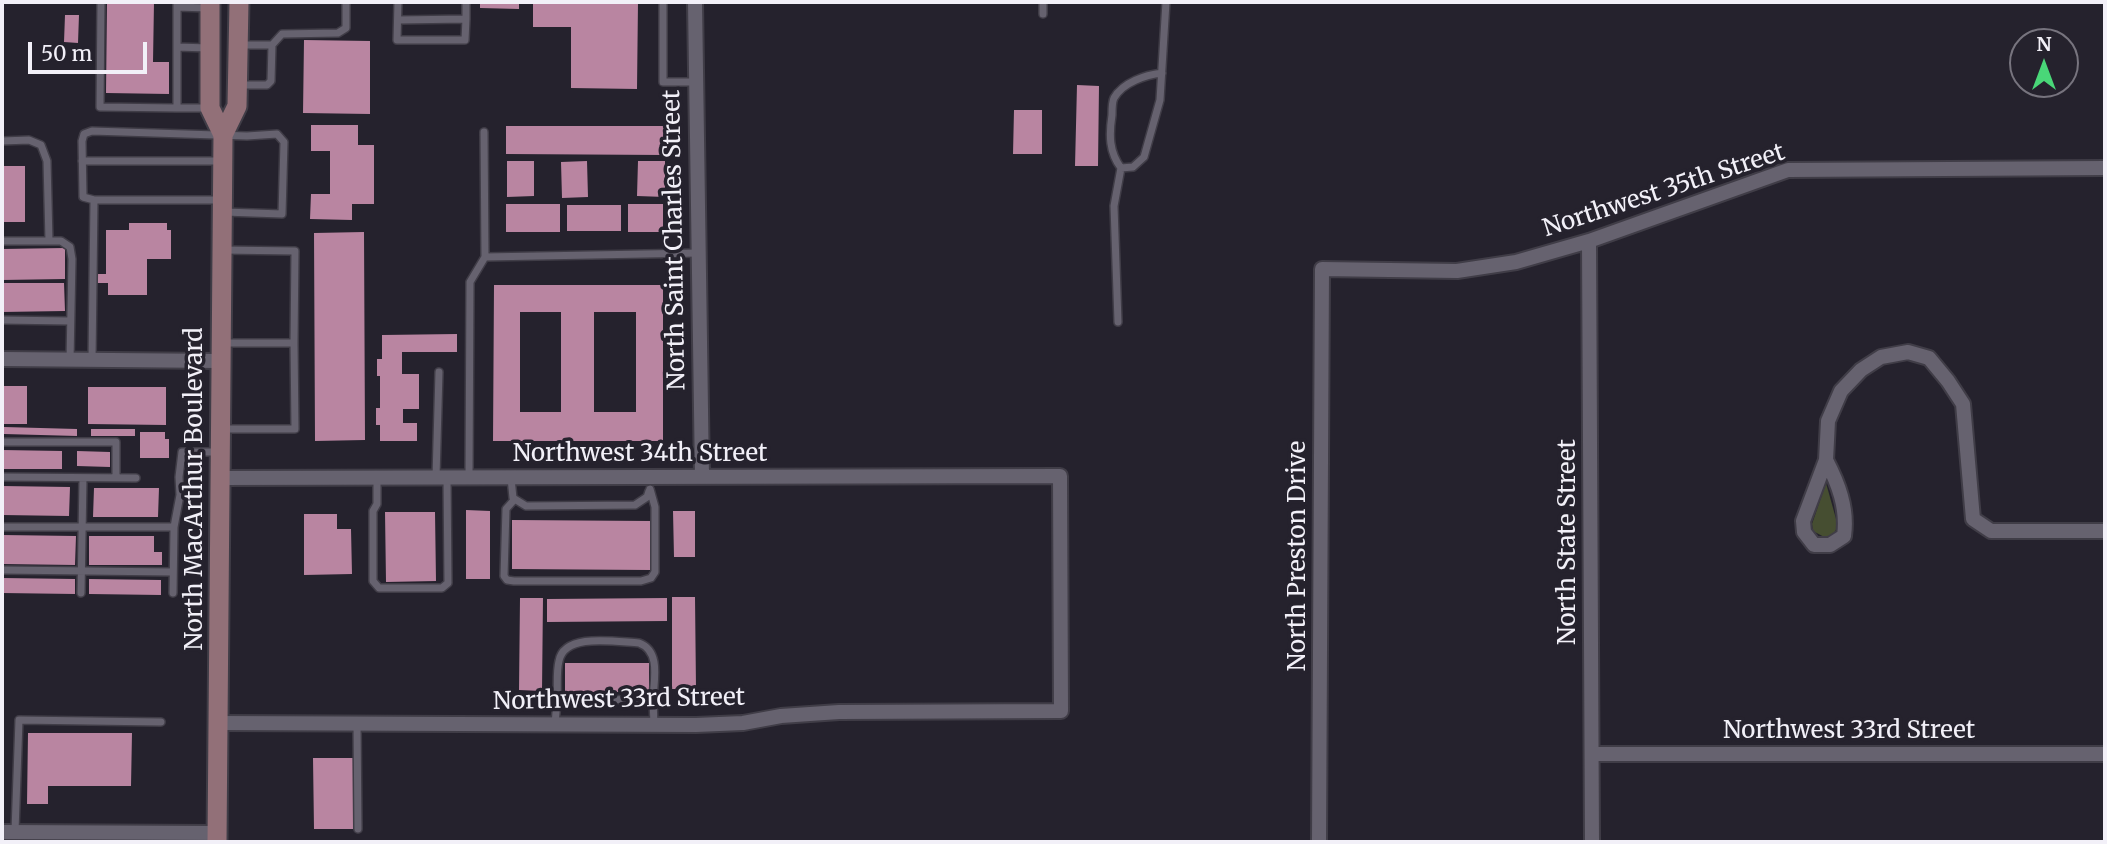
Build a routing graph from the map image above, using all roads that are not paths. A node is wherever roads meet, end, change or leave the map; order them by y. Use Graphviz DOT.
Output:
graph roads {
  1 [pos="102,2"];
  2 [pos="239,2"];
  3 [pos="346,2"];
  4 [pos="398,2"];
  5 [pos="466,2"];
  6 [pos="663,2"];
  7 [pos="695,2"];
  8 [pos="1043,2"];
  9 [pos="1166,2"];
  10 [pos="177,5"];
  11 [pos="209,5"];
  12 [pos="1043,14"];
  13 [pos="466,19"];
  14 [pos="398,20"];
  15 [pos="239,45"];
  16 [pos="272,45"];
  17 [pos="177,47"];
  18 [pos="209,48"];
  19 [pos="1163,73"];
  20 [pos="695,82"];
  21 [pos="239,85"];
  22 [pos="177,108"];
  23 [pos="210,108"];
  24 [pos="484,132"];
  25 [pos="223,135"];
  26 [pos="2,141"];
  27 [pos="82,161"];
  28 [pos="223,161"];
  29 [pos="1121,168"];
  30 [pos="2105,168"];
  31 [pos="94,200"];
  32 [pos="222,206"];
  33 [pos="2,241"];
  34 [pos="49,241"];
  35 [pos="1589,241"];
  36 [pos="222,250"];
  37 [pos="698,253"];
  38 [pos="485,257"];
  39 [pos="1322,270"];
  40 [pos="2,320"];
  41 [pos="70,321"];
  42 [pos="1118,322"];
  43 [pos="294,343"];
  44 [pos="221,352"];
  45 [pos="2,359"];
  46 [pos="70,360"];
  47 [pos="92,360"];
  48 [pos="439,372"];
  49 [pos="220,429"];
  50 [pos="2,442"];
  51 [pos="220,453"];
  52 [pos="1826,460"];
  53 [pos="2,477"];
  54 [pos="377,477"];
  55 [pos="442,477"];
  56 [pos="469,477"];
  57 [pos="511,477"];
  58 [pos="702,477"];
  59 [pos="83,478"];
  60 [pos="117,478"];
  61 [pos="136,478"];
  62 [pos="219,478"];
  63 [pos="650,483"];
  64 [pos="514,500"];
  65 [pos="2,527"];
  66 [pos="174,527"];
  67 [pos="82,528"];
  68 [pos="2105,531"];
  69 [pos="2,570"];
  70 [pos="82,571"];
  71 [pos="173,572"];
  72 [pos="81,593"];
  73 [pos="173,593"];
  74 [pos="653,699"];
  75 [pos="557,701"];
  76 [pos="1061,711"];
  77 [pos="161,722"];
  78 [pos="218,723"];
  79 [pos="357,724"];
  80 [pos="555,724"];
  81 [pos="654,725"];
  82 [pos="1592,754"];
  83 [pos="2105,754"];
  84 [pos="358,829"];
  85 [pos="8,832"];
  86 [pos="218,838"];
  87 [pos="1319,842"];
  88 [pos="1592,842"];
  1 -- 22 [label="lane"];
  2 -- 15 [label="main road, North MacArthur Boulevard"];
  3 -- 16 [label="lane"];
  4 -- 14 [label="lane"];
  5 -- 13 [label="lane"];
  6 -- 20 [label="lane"];
  7 -- 20 [label="street, North Saint Charles Street"];
  8 -- 12 [label="lane"];
  9 -- 19 [label="lane"];
  10 -- 11 [label="lane"];
  10 -- 17 [label="lane"];
  11 -- 18 [label="main road, North MacArthur Boulevard"];
  13 -- 14 [label="lane"];
  13 -- 14 [label="lane"];
  15 -- 16 [label="lane"];
  15 -- 21 [label="main road, North MacArthur Boulevard"];
  16 -- 21 [label="lane"];
  17 -- 18 [label="lane"];
  17 -- 22 [label="lane"];
  18 -- 23 [label="main road, North MacArthur Boulevard"];
  19 -- 29 [label="lane"];
  19 -- 29 [label="lane"];
  20 -- 37 [label="street, North Saint Charles Street"];
  21 -- 25 [label="main road, North MacArthur Boulevard"];
  22 -- 23 [label="lane"];
  23 -- 25 [label="main road, North MacArthur Boulevard"];
  24 -- 38 [label="lane"];
  25 -- 27 [label="lane"];
  25 -- 28 [label="main road, North MacArthur Boulevard"];
  25 -- 32 [label="lane"];
  26 -- 34 [label="lane"];
  27 -- 28 [label="lane"];
  27 -- 31 [label="lane"];
  28 -- 32 [label="main road, North MacArthur Boulevard"];
  29 -- 42 [label="lane"];
  30 -- 35 [label="street, Northwest 35th Street"];
  31 -- 32 [label="lane"];
  31 -- 47 [label="lane"];
  32 -- 36 [label="main road, North MacArthur Boulevard"];
  33 -- 34 [label="lane"];
  34 -- 41 [label="lane"];
  35 -- 39 [label="street, Northwest 35th Street"];
  35 -- 82 [label="street, North State Street"];
  36 -- 43 [label="lane"];
  36 -- 44 [label="main road, North MacArthur Boulevard"];
  37 -- 38 [label="lane"];
  37 -- 58 [label="street, North Saint Charles Street"];
  38 -- 56 [label="lane"];
  39 -- 87 [label="street, North Preston Drive"];
  40 -- 41 [label="lane"];
  41 -- 46 [label="lane"];
  43 -- 44 [label="lane"];
  43 -- 49 [label="lane"];
  44 -- 47 [label="street"];
  44 -- 49 [label="main road, North MacArthur Boulevard"];
  45 -- 46 [label="street"];
  46 -- 47 [label="street"];
  48 -- 55 [label="lane"];
  49 -- 51 [label="main road, North MacArthur Boulevard"];
  50 -- 60 [label="lane"];
  51 -- 62 [label="main road, North MacArthur Boulevard"];
  51 -- 66 [label="lane"];
  52 -- 52 [label="street"];
  52 -- 68 [label="street"];
  53 -- 59 [label="lane"];
  54 -- 55 [label="street, Northwest 34th Street"];
  54 -- 55 [label="lane"];
  54 -- 62 [label="street, Northwest 34th Street"];
  55 -- 56 [label="street, Northwest 34th Street"];
  56 -- 57 [label="street, Northwest 34th Street"];
  57 -- 63 [label="street, Northwest 34th Street"];
  57 -- 64 [label="lane"];
  58 -- 63 [label="street, Northwest 34th Street"];
  58 -- 76 [label="street, Northwest 34th Street"];
  59 -- 60 [label="lane"];
  59 -- 67 [label="lane"];
  60 -- 61 [label="lane"];
  62 -- 78 [label="main road, North MacArthur Boulevard"];
  63 -- 64 [label="lane"];
  63 -- 64 [label="lane"];
  65 -- 67 [label="lane"];
  66 -- 67 [label="lane"];
  66 -- 71 [label="lane"];
  67 -- 70 [label="lane"];
  69 -- 70 [label="lane"];
  70 -- 71 [label="lane"];
  70 -- 72 [label="lane"];
  71 -- 73 [label="lane"];
  74 -- 75 [label="lane"];
  74 -- 75 [label="lane"];
  74 -- 81 [label="lane"];
  75 -- 80 [label="lane"];
  76 -- 81 [label="street, Northwest 33rd Street"];
  77 -- 85 [label="lane"];
  78 -- 79 [label="street, Northwest 33rd Street"];
  78 -- 86 [label="main road, North MacArthur Boulevard"];
  79 -- 80 [label="street, Northwest 33rd Street"];
  79 -- 84 [label="lane"];
  80 -- 81 [label="street, Northwest 33rd Street"];
  82 -- 83 [label="street, Northwest 33rd Street"];
  82 -- 88 [label="street, North State Street"];
  85 -- 86 [label="street"];
}
